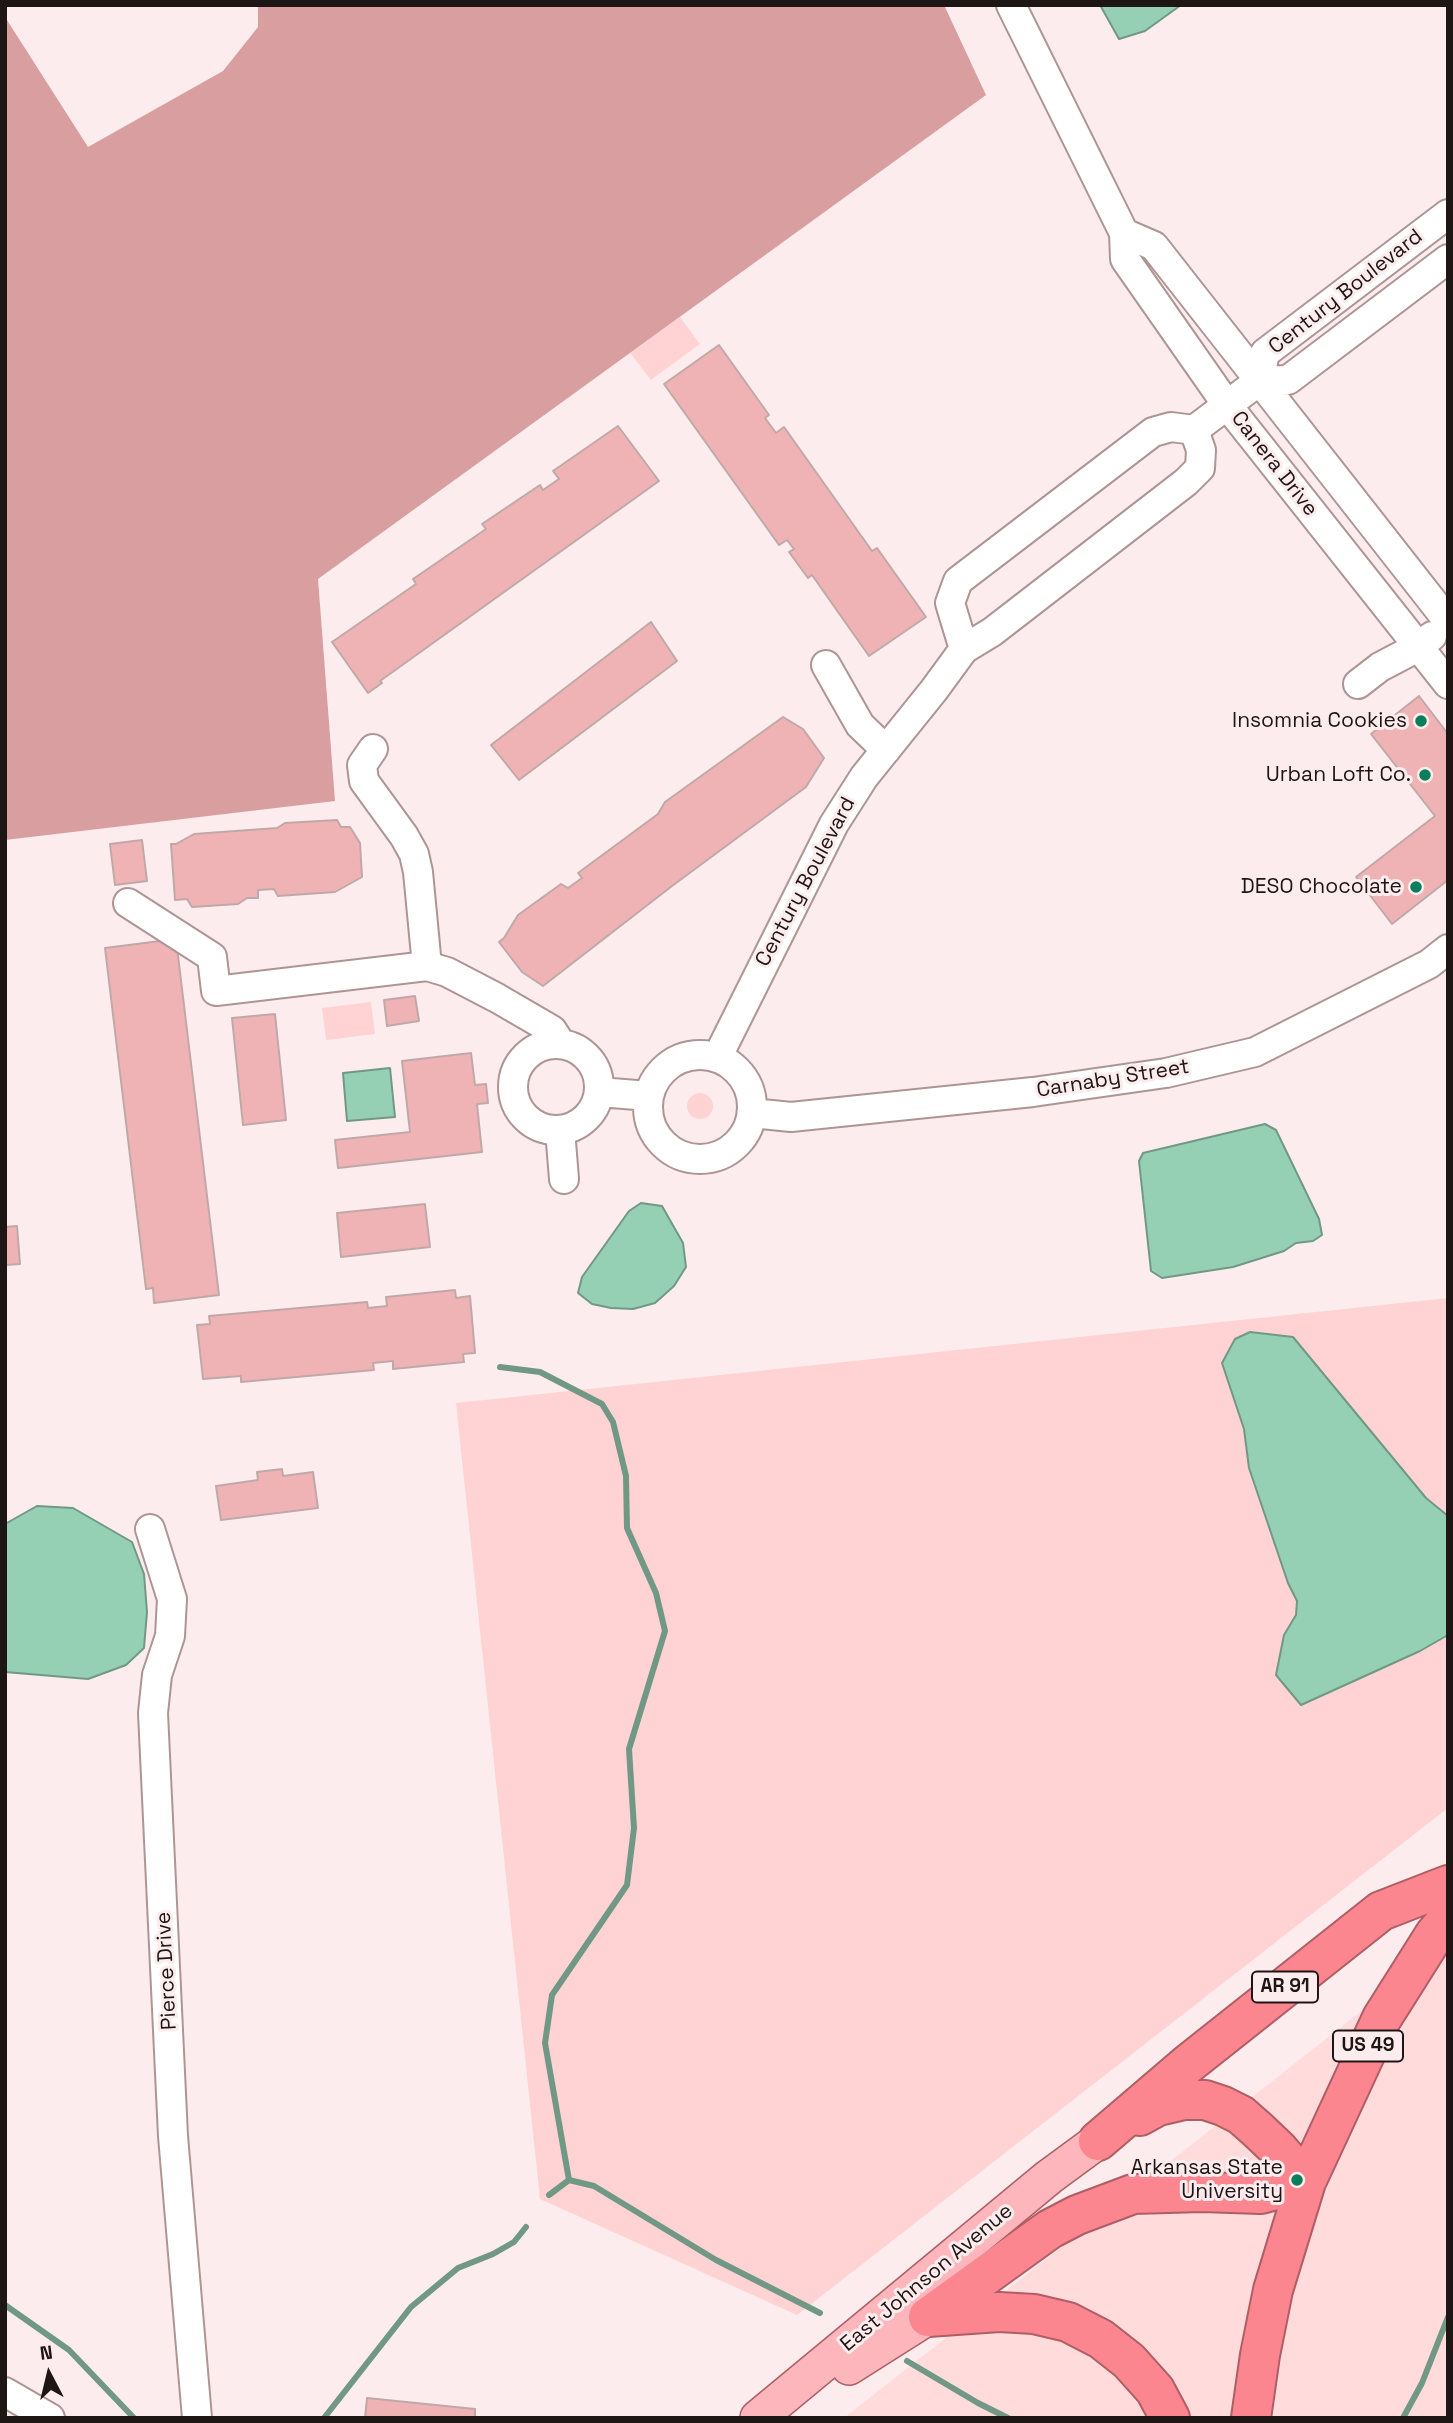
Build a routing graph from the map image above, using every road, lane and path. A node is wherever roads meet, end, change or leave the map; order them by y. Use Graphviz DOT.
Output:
graph roads {
  1 [pos="1011,5"];
  2 [pos="1448,214"];
  3 [pos="1124,233"];
  4 [pos="1448,259"];
  5 [pos="1259,381"];
  6 [pos="1227,405"];
  7 [pos="1194,430"];
  8 [pos="1448,623"];
  9 [pos="1418,647"];
  10 [pos="964,649"];
  11 [pos="826,665"];
  12 [pos="1358,684"];
  13 [pos="1448,684"];
  14 [pos="373,749"];
  15 [pos="886,750"];
  16 [pos="128,903"];
  17 [pos="1448,949"];
  18 [pos="427,966"];
  19 [pos="521,1012"];
  20 [pos="561,1044"];
  21 [pos="525,1056"];
  22 [pos="717,1058"];
  23 [pos="599,1092"];
  24 [pos="649,1096"];
  25 [pos="751,1113"];
  26 [pos="560,1130"];
  27 [pos="564,1179"];
  28 [pos="150,1529"];
  29 [pos="1448,1885"];
  30 [pos="1448,1919"];
  31 [pos="1098,2141"];
  32 [pos="1306,2182"];
  33 [pos="928,2316"];
  34 [pos="5,2392"];
  35 [pos="1252,2415"];
  36 [pos="50,2418"];
  37 [pos="197,2418"];
  38 [pos="758,2418"];
  39 [pos="770,2418"];
  40 [pos="1170,2418"];
  1 -- 3 [label="street, Canera Drive"];
  2 -- 5 [label="street, Century Boulevard"];
  3 -- 5 [label="street, Canera Drive"];
  3 -- 6 [label="street, Canera Drive"];
  4 -- 5 [label="street, Century Boulevard"];
  5 -- 6 [label="street, Century Boulevard"];
  5 -- 8 [label="street, Canera Drive"];
  6 -- 7 [label="street, Century Boulevard"];
  6 -- 9 [label="street, Canera Drive"];
  7 -- 10 [label="street, Century Boulevard"];
  7 -- 10 [label="street"];
  8 -- 9 [label="street"];
  9 -- 12 [label="street"];
  9 -- 13 [label="street, Canera Drive"];
  10 -- 15 [label="street, Century Boulevard"];
  11 -- 15 [label="street"];
  14 -- 18 [label="street"];
  15 -- 22 [label="street, Century Boulevard"];
  16 -- 18 [label="street"];
  17 -- 25 [label="street, Carnaby Street"];
  18 -- 19 [label="street"];
  19 -- 20 [label="street"];
  19 -- 21 [label="street"];
  20 -- 21 [label="street"];
  20 -- 23 [label="street"];
  21 -- 26 [label="street"];
  22 -- 24 [label="street"];
  22 -- 25 [label="street"];
  23 -- 24 [label="street"];
  23 -- 26 [label="street"];
  24 -- 25 [label="street"];
  26 -- 27 [label="street"];
  28 -- 37 [label="street, Pierce Drive"];
  29 -- 31 [label="highway, AR 91"];
  30 -- 32 [label="highway, US 49"];
  31 -- 32 [label="highway"];
  31 -- 38 [label="main road, East Johnson Avenue / AR 91"];
  32 -- 33 [label="highway"];
  32 -- 35 [label="highway, US 49"];
  33 -- 39 [label="main road, East Johnson Avenue"];
  33 -- 40 [label="highway"];
  34 -- 36 [label="street"];
}
